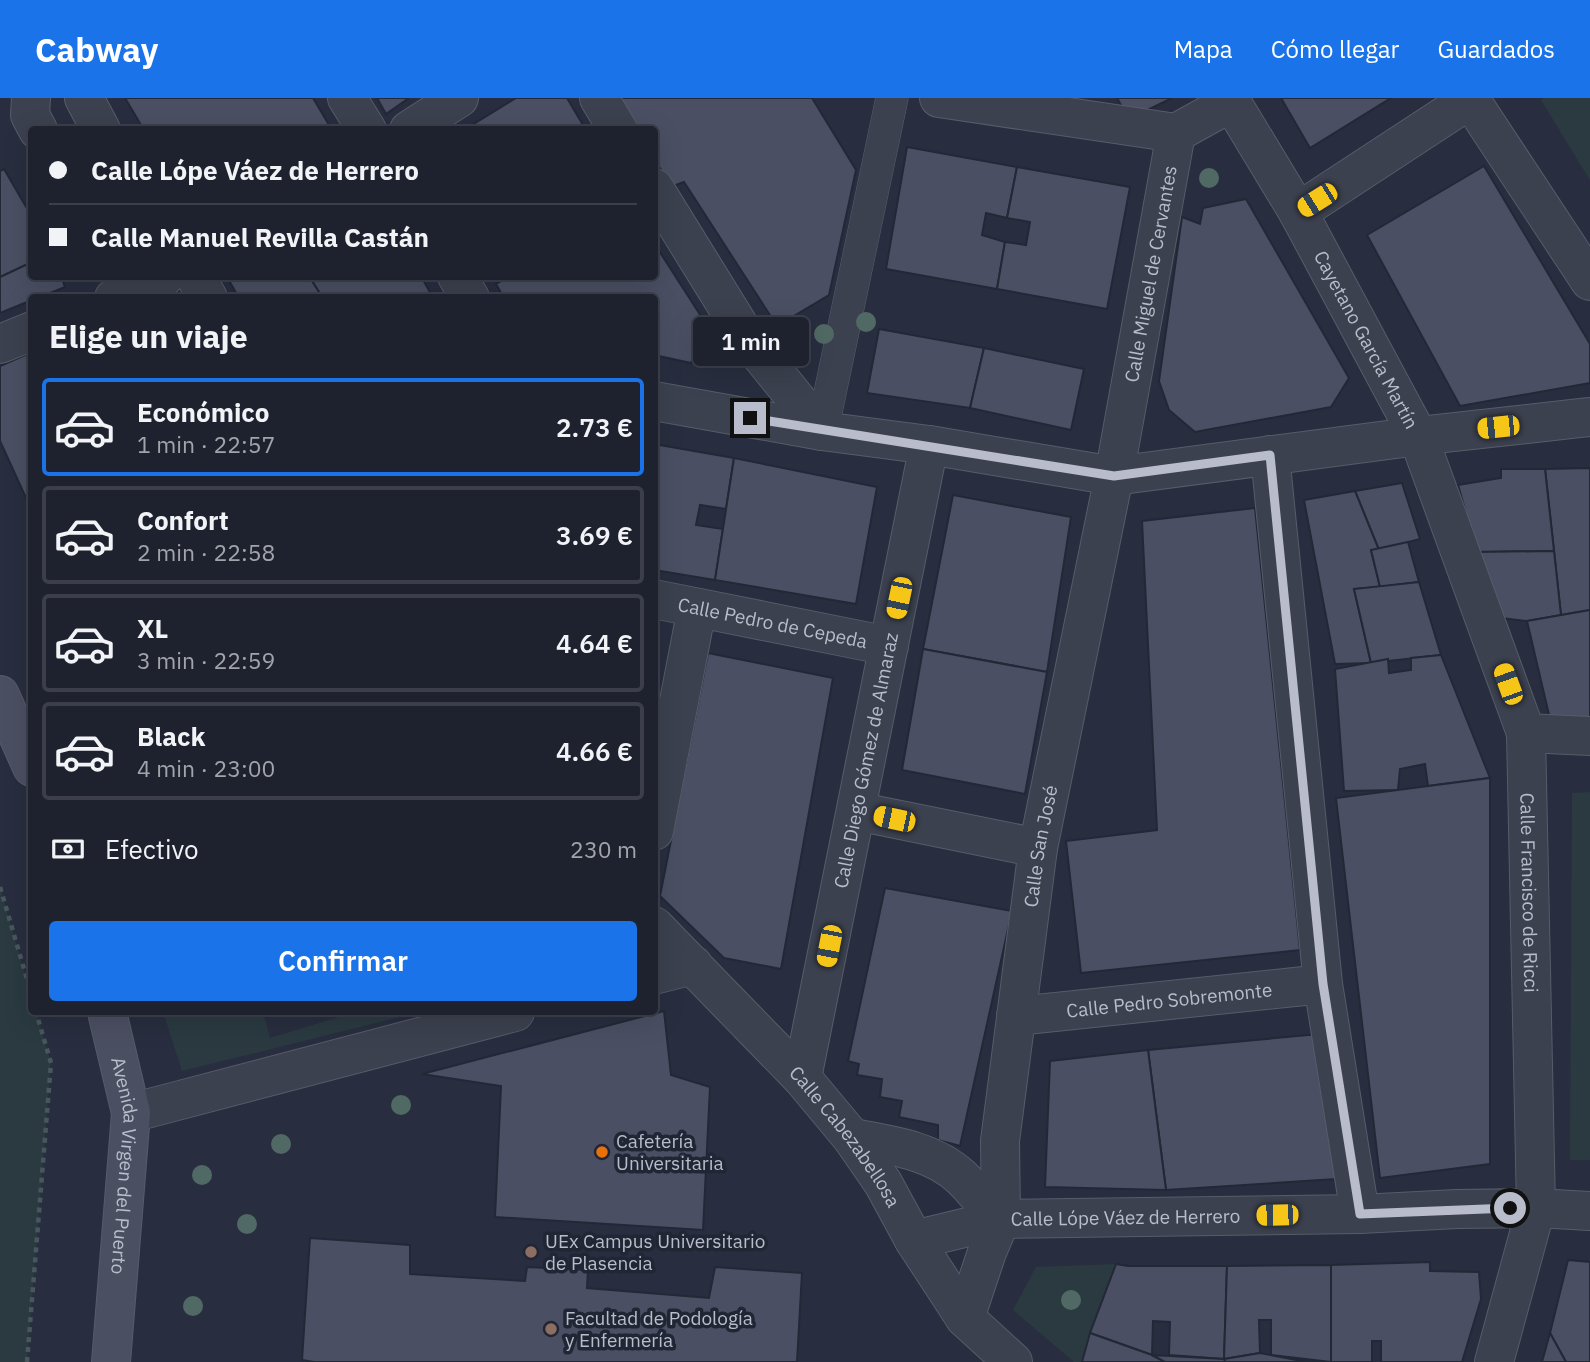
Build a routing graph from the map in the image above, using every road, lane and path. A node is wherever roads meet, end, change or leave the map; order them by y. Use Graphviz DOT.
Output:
graph roads {
  1 [pos="31,98"];
  2 [pos="84,98"];
  3 [pos="347,98"];
  4 [pos="459,98"];
  5 [pos="599,98"];
  6 [pos="892,98"];
  7 [pos="939,98"];
  8 [pos="1471,99"];
  9 [pos="1231,100"];
  10 [pos="1084,109"];
  11 [pos="36,126"];
  12 [pos="99,126"];
  13 [pos="364,126"];
  14 [pos="415,126"];
  15 [pos="616,126"];
  16 [pos="1176,133"];
  17 [pos="658,194"];
  18 [pos="1298,212"];
  19 [pos="156,280"];
  20 [pos="1590,281"];
  21 [pos="123,294"];
  22 [pos="28,333"];
  23 [pos="0,344"];
  24 [pos="658,402"];
  25 [pos="1590,417"];
  26 [pos="822,432"];
  27 [pos="1418,436"];
  28 [pos="929,445"];
  29 [pos="1270,455"];
  30 [pos="1114,476"];
  31 [pos="658,600"];
  32 [pos="697,608"];
  33 [pos="889,646"];
  34 [pos="0,695"];
  35 [pos="1526,733"];
  36 [pos="1590,736"];
  37 [pos="28,758"];
  38 [pos="658,810"];
  39 [pos="856,811"];
  40 [pos="1038,848"];
  41 [pos="0,887"];
  42 [pos="658,930"];
  43 [pos="693,965"];
  44 [pos="658,974"];
  45 [pos="28,982"];
  46 [pos="1323,984"];
  47 [pos="37,1015"];
  48 [pos="108,1015"];
  49 [pos="504,1015"];
  50 [pos="1016,1016"];
  51 [pos="802,1078"];
  52 [pos="131,1113"];
  53 [pos="852,1138"];
  54 [pos="883,1183"];
  55 [pos="1536,1208"];
  56 [pos="1590,1212"];
  57 [pos="1360,1214"];
  58 [pos="998,1217"];
  59 [pos="914,1240"];
  60 [pos="965,1318"];
  61 [pos="27,1362"];
  62 [pos="111,1362"];
  63 [pos="1013,1362"];
  64 [pos="1494,1362"];
  1 -- 11 [label="street"];
  2 -- 12 [label="street"];
  3 -- 13 [label="street"];
  4 -- 14 [label="street"];
  5 -- 15 [label="street"];
  6 -- 26 [label="street"];
  7 -- 10 [label="street"];
  8 -- 18 [label="street"];
  8 -- 20 [label="street"];
  9 -- 16 [label="street"];
  9 -- 18 [label="street, Cayetano García Martín"];
  10 -- 16 [label="street"];
  16 -- 30 [label="street, Calle Miguel de Cervantes"];
  17 -- 26 [label="street"];
  18 -- 27 [label="street, Cayetano García Martín"];
  19 -- 21 [label="street"];
  22 -- 23 [label="street"];
  24 -- 26 [label="street"];
  25 -- 27 [label="street"];
  26 -- 28 [label="street"];
  27 -- 29 [label="street"];
  27 -- 35 [label="street, Calle Francisco de Ricci"];
  28 -- 30 [label="street"];
  28 -- 33 [label="street, Calle Diego Gómez de Almaraz"];
  29 -- 30 [label="street"];
  29 -- 46 [label="street"];
  30 -- 40 [label="street, Calle San José"];
  31 -- 32 [label="street, Calle Pedro de Cepeda"];
  32 -- 33 [label="street, Calle Pedro de Cepeda"];
  32 -- 38 [label="street"];
  33 -- 39 [label="street, Calle Diego Gómez de Almaraz"];
  34 -- 37 [label="main road"];
  35 -- 36 [label="street"];
  35 -- 55 [label="street, Calle Francisco de Ricci"];
  39 -- 40 [label="street"];
  39 -- 51 [label="street, Calle Diego Gómez de Almaraz"];
  40 -- 50 [label="street, Calle San José"];
  41 -- 45 [label="path"];
  42 -- 43 [label="street, Calle Cabezabellosa"];
  43 -- 44 [label="street"];
  43 -- 51 [label="street, Calle Cabezabellosa"];
  46 -- 50 [label="street, Calle Pedro Sobremonte"];
  46 -- 57 [label="street"];
  47 -- 61 [label="path"];
  48 -- 52 [label="main road, Avenida Virgen del Puerto"];
  49 -- 52 [label="street"];
  50 -- 58 [label="street, Calle San José"];
  51 -- 53 [label="street, Calle Cabezabellosa"];
  52 -- 62 [label="main road, Avenida Virgen del Puerto"];
  53 -- 54 [label="street, Calle Cabezabellosa"];
  53 -- 58 [label="street"];
  54 -- 58 [label="street"];
  54 -- 59 [label="street, Calle Cabezabellosa"];
  55 -- 56 [label="street, Calle Lópe Váez de Herrero"];
  55 -- 57 [label="street, Calle Lópe Váez de Herrero"];
  55 -- 64 [label="street, Calle Francisco de Ricci"];
  57 -- 58 [label="street, Calle Lópe Váez de Herrero"];
  58 -- 59 [label="street, Calle Lópe Váez de Herrero"];
  58 -- 60 [label="street"];
  59 -- 60 [label="street, Calle Cabezabellosa"];
  60 -- 63 [label="street, Calle Cabezabellosa"];
}
